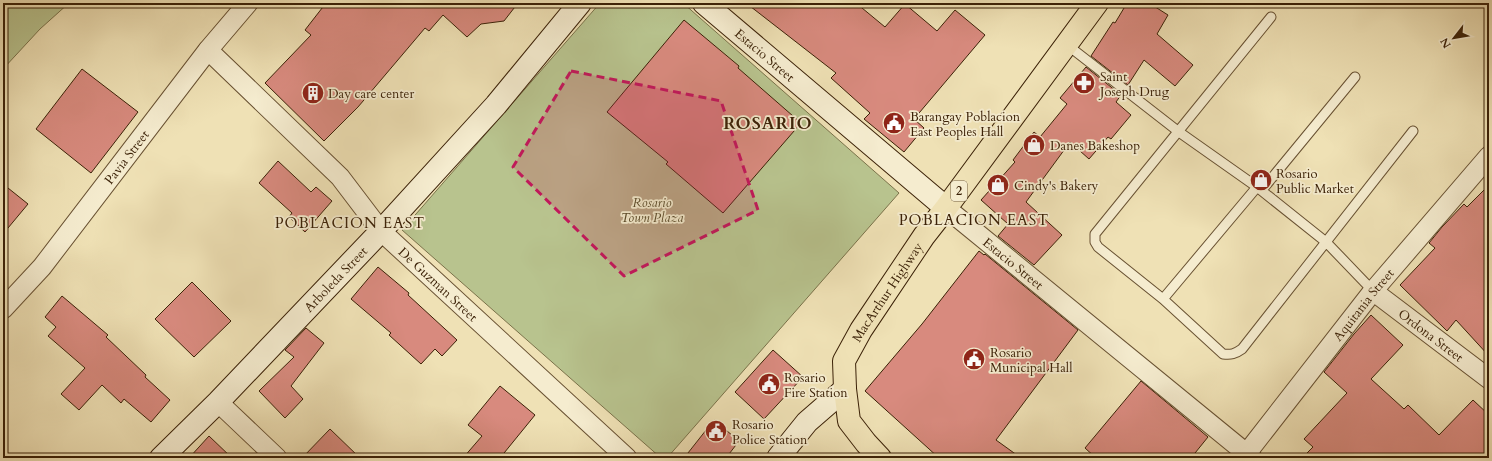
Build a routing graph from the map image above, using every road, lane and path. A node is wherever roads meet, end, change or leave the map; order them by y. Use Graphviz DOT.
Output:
graph roads {
  1 [pos="248,3"];
  2 [pos="580,3"];
  3 [pos="704,3"];
  4 [pos="1097,3"];
  5 [pos="1271,18"];
  6 [pos="1066,44"];
  7 [pos="208,50"];
  8 [pos="1355,77"];
  9 [pos="1413,131"];
  10 [pos="1179,132"];
  11 [pos="1489,156"];
  12 [pos="1260,189"];
  13 [pos="946,208"];
  14 [pos="381,231"];
  15 [pos="1326,242"];
  16 [pos="1373,291"];
  17 [pos="1163,299"];
  18 [pos="3,309"];
  19 [pos="1489,378"];
  20 [pos="845,389"];
  21 [pos="218,402"];
  22 [pos="1247,457"];
  23 [pos="161,458"];
  24 [pos="277,458"];
  25 [pos="627,458"];
  26 [pos="778,458"];
  27 [pos="880,458"];
  1 -- 7 [label="street, Pavia Street"];
  2 -- 14 [label="main road, Arboleda Street"];
  3 -- 13 [label="main road, Estacio Street"];
  4 -- 6 [label="highway, MacArthur Highway / 2"];
  5 -- 10 [label="lane"];
  6 -- 10 [label="lane"];
  6 -- 13 [label="highway, MacArthur Highway / 2"];
  7 -- 14 [label="street, De Guzman Street"];
  7 -- 18 [label="street, Pavia Street"];
  8 -- 12 [label="lane"];
  9 -- 15 [label="lane"];
  10 -- 12 [label="lane"];
  10 -- 17 [label="lane"];
  11 -- 16 [label="street, Aquitania Street"];
  12 -- 15 [label="lane"];
  12 -- 17 [label="lane"];
  13 -- 20 [label="highway, MacArthur Highway / 2"];
  13 -- 22 [label="street, Estacio Street"];
  14 -- 21 [label="main road, Arboleda Street"];
  14 -- 25 [label="street, De Guzman Street"];
  15 -- 16 [label="lane"];
  15 -- 17 [label="lane"];
  16 -- 19 [label="street, Ordona Street"];
  16 -- 22 [label="street, Aquitania Street"];
  20 -- 26 [label="main road"];
  20 -- 27 [label="highway, MacArthur Highway / 2"];
  21 -- 23 [label="main road, Arboleda Street"];
  21 -- 24 [label="street"];
}
